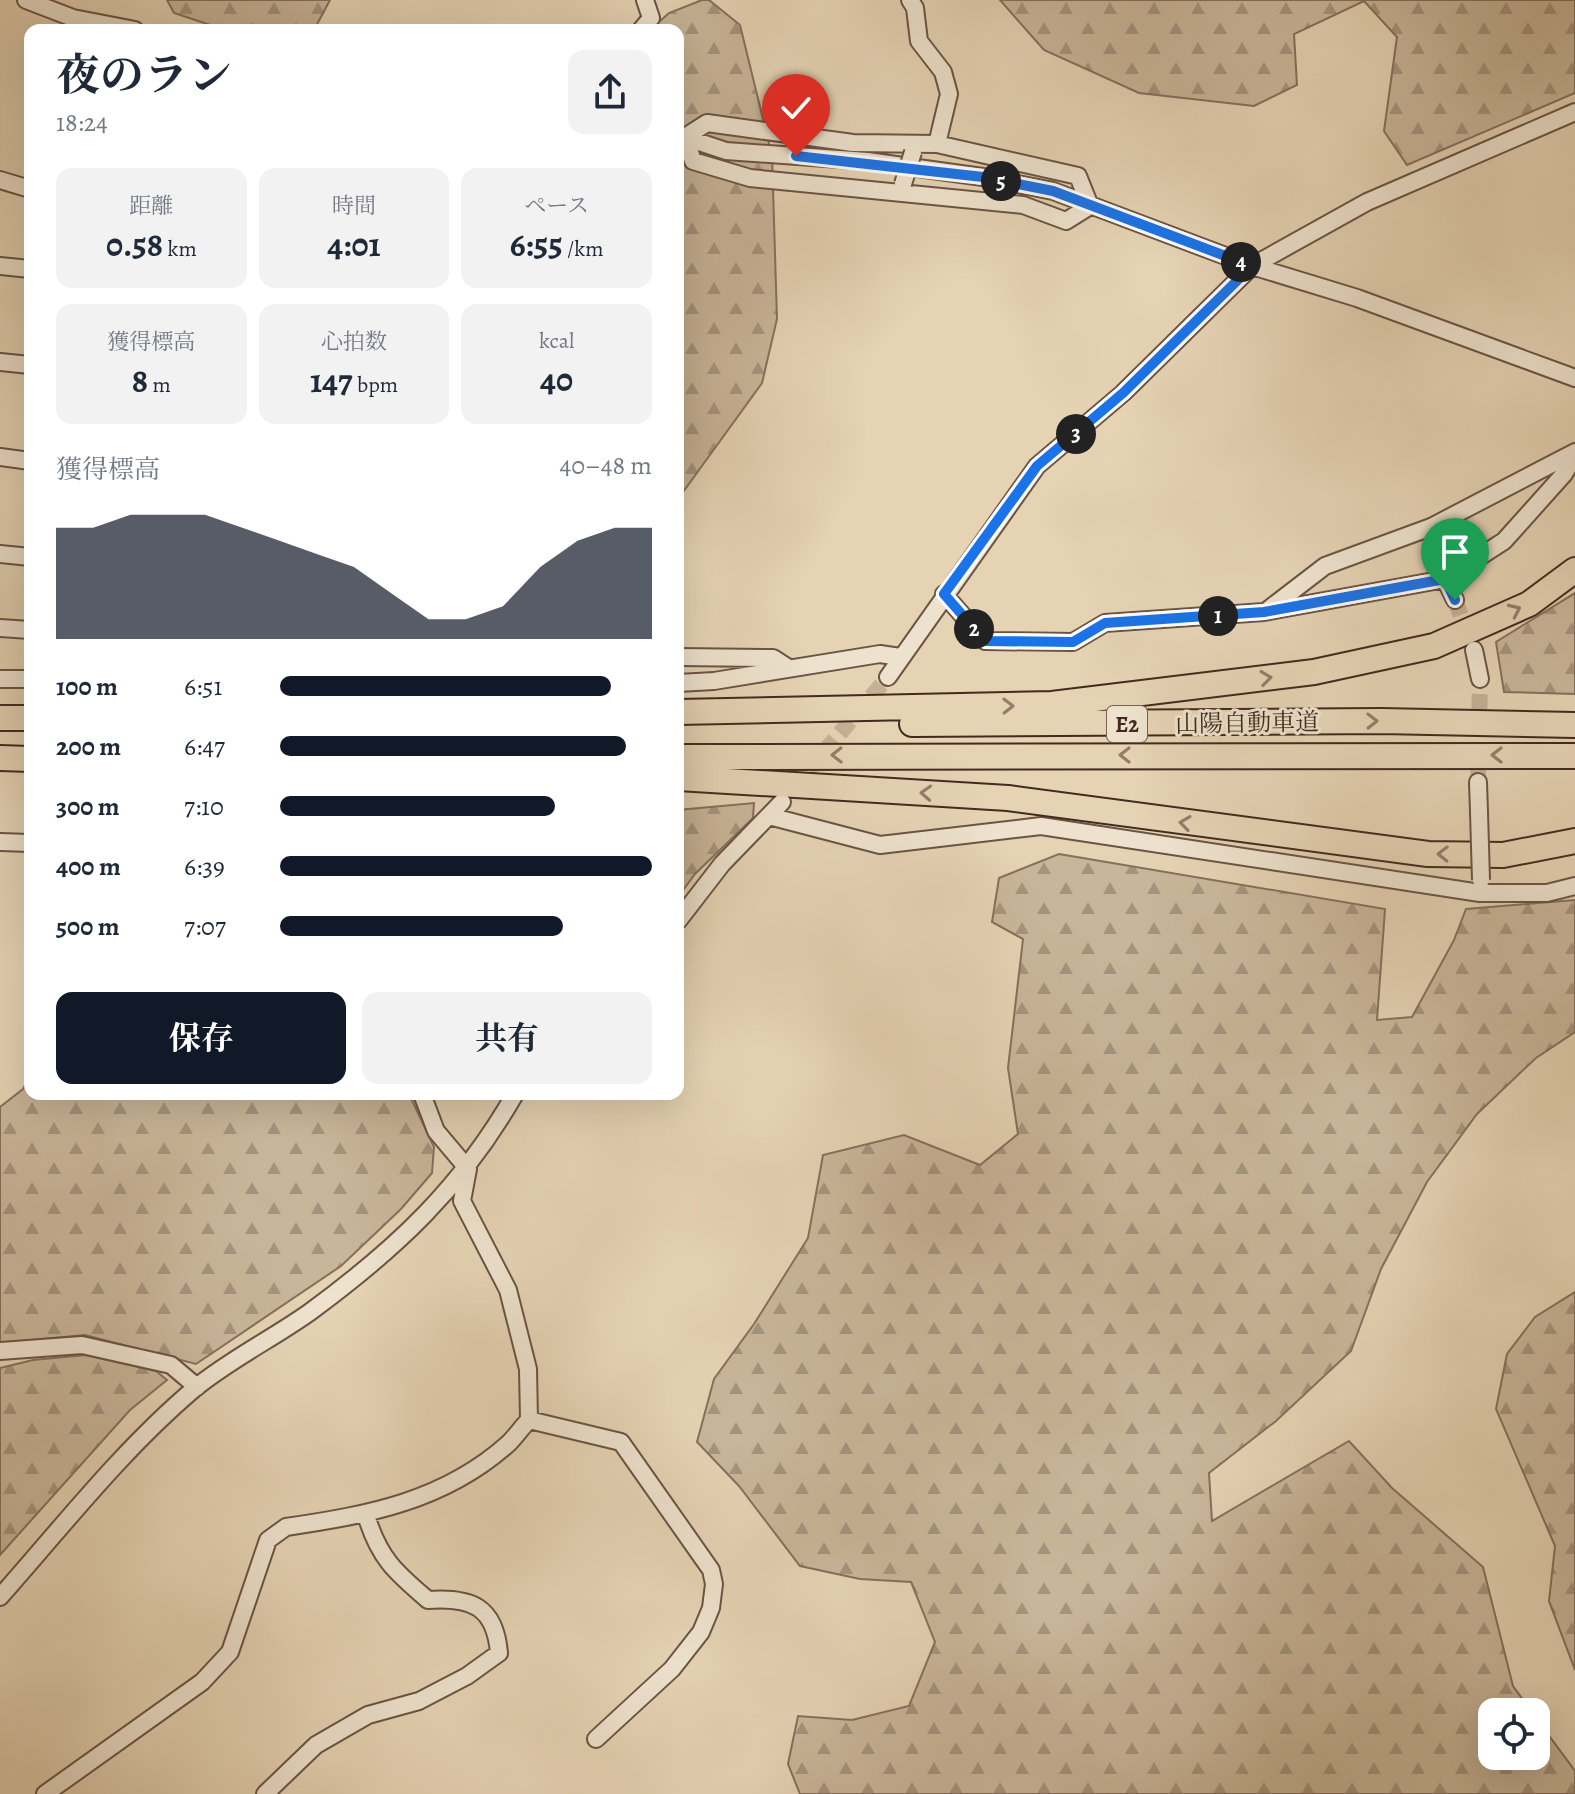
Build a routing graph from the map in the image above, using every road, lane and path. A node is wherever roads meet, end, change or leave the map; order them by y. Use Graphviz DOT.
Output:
graph roads {
  1 [pos="26,0"];
  2 [pos="645,0"];
  3 [pos="910,0"];
  4 [pos="104,24"];
  5 [pos="646,24"];
  6 [pos="1575,112"];
  7 [pos="684,135"];
  8 [pos="684,137"];
  9 [pos="684,141"];
  10 [pos="937,144"];
  11 [pos="914,148"];
  12 [pos="0,180"];
  13 [pos="24,187"];
  14 [pos="902,188"];
  15 [pos="1090,206"];
  16 [pos="0,266"];
  17 [pos="1252,266"];
  18 [pos="24,268"];
  19 [pos="0,362"];
  20 [pos="24,364"];
  21 [pos="1575,378"];
  22 [pos="1575,454"];
  23 [pos="0,457"];
  24 [pos="24,460"];
  25 [pos="0,554"];
  26 [pos="24,556"];
  27 [pos="1575,570"];
  28 [pos="1445,579"];
  29 [pos="944,594"];
  30 [pos="1455,600"];
  31 [pos="1264,612"];
  32 [pos="0,628"];
  33 [pos="24,630"];
  34 [pos="1474,650"];
  35 [pos="684,657"];
  36 [pos="900,657"];
  37 [pos="787,667"];
  38 [pos="888,677"];
  39 [pos="0,679"];
  40 [pos="24,679"];
  41 [pos="1480,679"];
  42 [pos="684,683"];
  43 [pos="684,712"];
  44 [pos="0,718"];
  45 [pos="24,718"];
  46 [pos="684,722"];
  47 [pos="1575,725"];
  48 [pos="1575,756"];
  49 [pos="684,757"];
  50 [pos="0,758"];
  51 [pos="24,759"];
  52 [pos="684,778"];
  53 [pos="1478,782"];
  54 [pos="782,802"];
  55 [pos="769,816"];
  56 [pos="1575,841"];
  57 [pos="0,842"];
  58 [pos="24,843"];
  59 [pos="1480,886"];
  60 [pos="1575,886"];
  61 [pos="684,913"];
  62 [pos="424,1100"];
  63 [pos="511,1100"];
  64 [pos="468,1169"];
  65 [pos="0,1351"];
  66 [pos="197,1387"];
  67 [pos="529,1420"];
  68 [pos="366,1515"];
  69 [pos="0,1597"];
  70 [pos="596,1739"];
  71 [pos="45,1794"];
  72 [pos="265,1794"];
  1 -- 4 [label="street"];
  2 -- 5 [label="street"];
  3 -- 10 [label="street"];
  6 -- 17 [label="street"];
  7 -- 11 [label="street"];
  8 -- 15 [label="street"];
  9 -- 14 [label="street"];
  10 -- 11 [label="street"];
  10 -- 15 [label="street"];
  11 -- 14 [label="street, bridge"];
  12 -- 13 [label="street"];
  14 -- 15 [label="street"];
  15 -- 17 [label="street"];
  16 -- 18 [label="street"];
  17 -- 21 [label="street"];
  17 -- 29 [label="street"];
  19 -- 20 [label="street"];
  22 -- 28 [label="street"];
  22 -- 31 [label="street"];
  23 -- 24 [label="street"];
  25 -- 26 [label="street"];
  43 -- 27 [label="highway, one-way"];
  28 -- 30 [label="street"];
  28 -- 31 [label="street"];
  29 -- 31 [label="street"];
  29 -- 36 [label="street"];
  32 -- 33 [label="street"];
  34 -- 41 [label="street"];
  35 -- 37 [label="street"];
  36 -- 37 [label="street"];
  36 -- 38 [label="street"];
  37 -- 42 [label="street"];
  39 -- 40 [label="street"];
  44 -- 45 [label="highway"];
  46 -- 47 [label="highway, 山陽自動車道 / E2, one-way"];
  48 -- 49 [label="highway, 山陽自動車道 / E2, one-way"];
  50 -- 51 [label="highway"];
  56 -- 52 [label="highway, one-way"];
  53 -- 59 [label="street, bridge"];
  54 -- 55 [label="street"];
  55 -- 59 [label="street"];
  55 -- 61 [label="street"];
  57 -- 58 [label="street"];
  59 -- 60 [label="street"];
  62 -- 64 [label="street"];
  63 -- 64 [label="street"];
  64 -- 66 [label="street"];
  64 -- 67 [label="street"];
  65 -- 66 [label="street"];
  66 -- 69 [label="street"];
  67 -- 68 [label="street"];
  67 -- 70 [label="street"];
  68 -- 71 [label="street"];
  68 -- 72 [label="street"];
}
